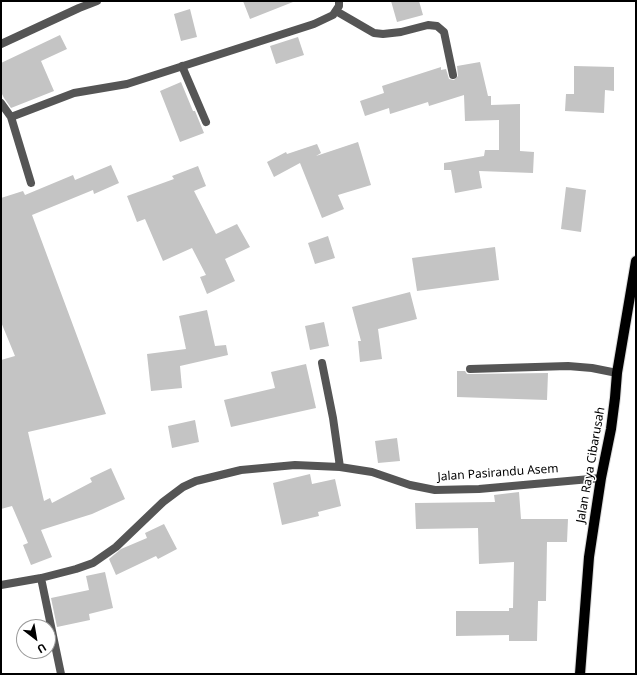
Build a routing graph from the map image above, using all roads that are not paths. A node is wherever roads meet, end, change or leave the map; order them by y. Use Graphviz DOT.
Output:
graph roads {
  1 [pos="97,1"];
  2 [pos="339,1"];
  3 [pos="78,4"];
  4 [pos="336,11"];
  5 [pos="1,44"];
  6 [pos="182,66"];
  7 [pos="453,75"];
  8 [pos="1,103"];
  9 [pos="11,117"];
  10 [pos="206,122"];
  11 [pos="31,183"];
  12 [pos="636,261"];
  13 [pos="322,363"];
  14 [pos="470,370"];
  15 [pos="617,373"];
  16 [pos="340,467"];
  17 [pos="601,478"];
  18 [pos="41,578"];
  19 [pos="1,585"];
  20 [pos="61,674"];
  21 [pos="580,674"];
  1 -- 3 [label="street"];
  2 -- 4 [label="street"];
  3 -- 5 [label="street"];
  4 -- 6 [label="street"];
  4 -- 7 [label="street"];
  6 -- 9 [label="street"];
  6 -- 10 [label="street"];
  8 -- 9 [label="street"];
  9 -- 11 [label="street"];
  12 -- 15 [label="main road, Jalan Raya Cibarusah"];
  13 -- 16 [label="street"];
  14 -- 15 [label="street"];
  15 -- 17 [label="main road, Jalan Raya Cibarusah"];
  16 -- 17 [label="street, Jalan Pasirandu Asem"];
  16 -- 18 [label="street, Jalan Pasirandu Asem"];
  17 -- 21 [label="main road, Jalan Raya Cibarusah"];
  18 -- 19 [label="street, Jalan Pasirandu Asem"];
  18 -- 20 [label="street"];
}
